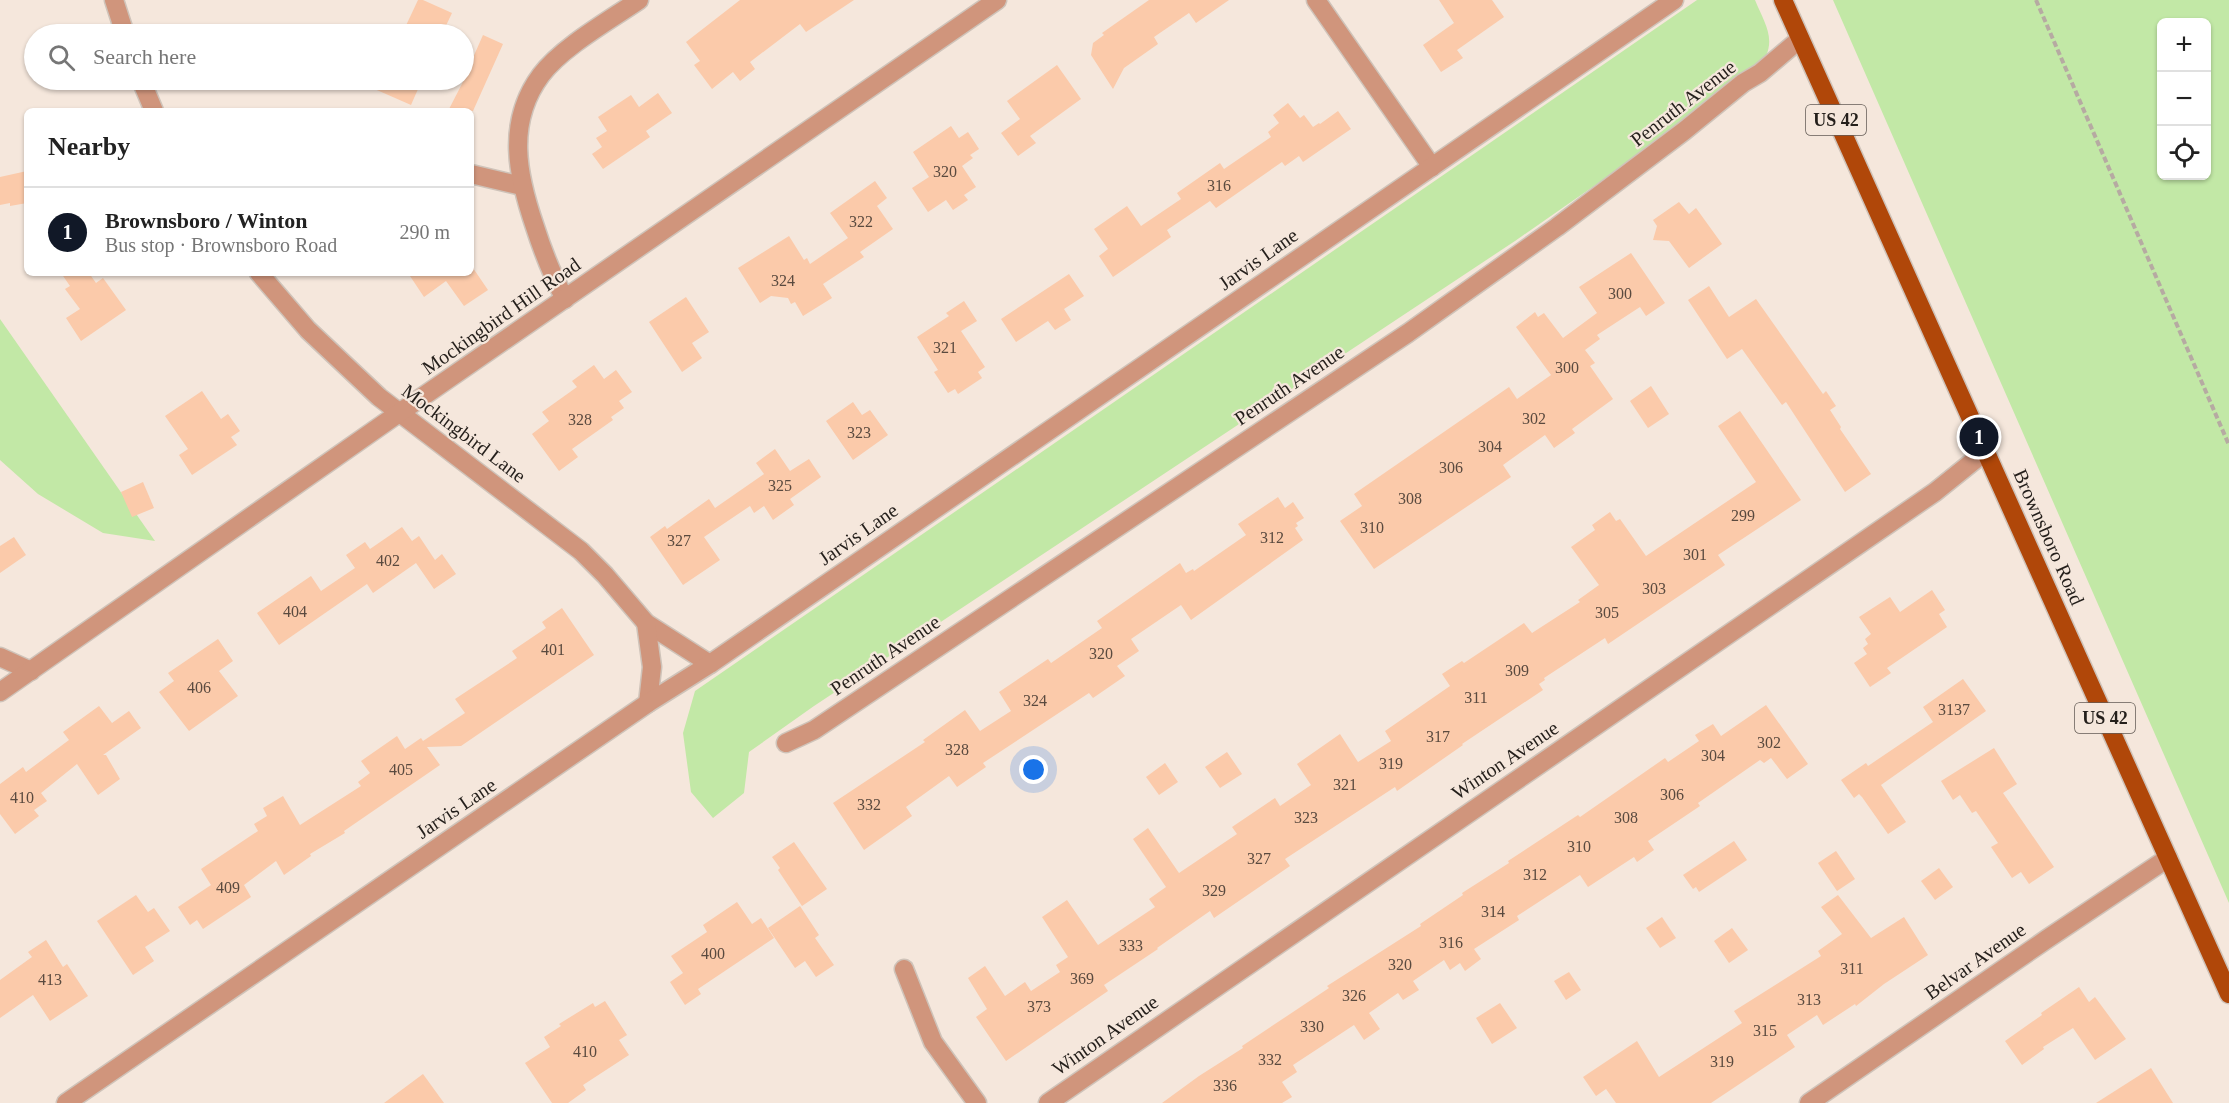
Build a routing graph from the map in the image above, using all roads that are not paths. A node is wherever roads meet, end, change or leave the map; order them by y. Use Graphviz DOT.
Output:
graph roads {
  1 [pos="114,0"];
  2 [pos="639,0"];
  3 [pos="997,0"];
  4 [pos="1316,0"];
  5 [pos="1674,0"];
  6 [pos="1783,0"];
  7 [pos="122,24"];
  8 [pos="1800,39"];
  9 [pos="145,90"];
  10 [pos="153,108"];
  11 [pos="1432,167"];
  12 [pos="474,175"];
  13 [pos="522,186"];
  14 [pos="262,276"];
  15 [pos="565,299"];
  16 [pos="399,412"];
  17 [pos="1986,451"];
  18 [pos="646,623"];
  19 [pos="0,657"];
  20 [pos="710,664"];
  21 [pos="31,671"];
  22 [pos="0,692"];
  23 [pos="648,703"];
  24 [pos="786,743"];
  25 [pos="2168,858"];
  26 [pos="904,969"];
  27 [pos="2229,994"];
  28 [pos="66,1103"];
  29 [pos="977,1103"];
  30 [pos="1048,1103"];
  31 [pos="1809,1103"];
  1 -- 7 [label="street"];
  2 -- 13 [label="street"];
  3 -- 15 [label="street, Mockingbird Hill Road"];
  4 -- 11 [label="street"];
  5 -- 11 [label="street, Jarvis Lane"];
  6 -- 8 [label="main road, Brownsboro Road / US 42"];
  8 -- 17 [label="main road, Brownsboro Road / US 42"];
  8 -- 24 [label="street, Penruth Avenue"];
  9 -- 10 [label="street"];
  11 -- 20 [label="street, Jarvis Lane"];
  12 -- 13 [label="street"];
  13 -- 15 [label="street"];
  14 -- 16 [label="street, Mockingbird Lane"];
  15 -- 16 [label="street, Mockingbird Hill Road"];
  16 -- 18 [label="street, Mockingbird Lane"];
  16 -- 21 [label="street, Mockingbird Hill Road"];
  17 -- 25 [label="main road, Brownsboro Road / US 42"];
  17 -- 30 [label="street, Winton Avenue"];
  18 -- 20 [label="street, Mockingbird Lane"];
  18 -- 23 [label="street"];
  19 -- 21 [label="street"];
  20 -- 23 [label="street, Jarvis Lane"];
  21 -- 22 [label="street, Mockingbird Hill Road"];
  23 -- 28 [label="street, Jarvis Lane"];
  25 -- 27 [label="main road, Brownsboro Road / US 42"];
  25 -- 31 [label="street, Belvar Avenue"];
  26 -- 29 [label="street"];
}
